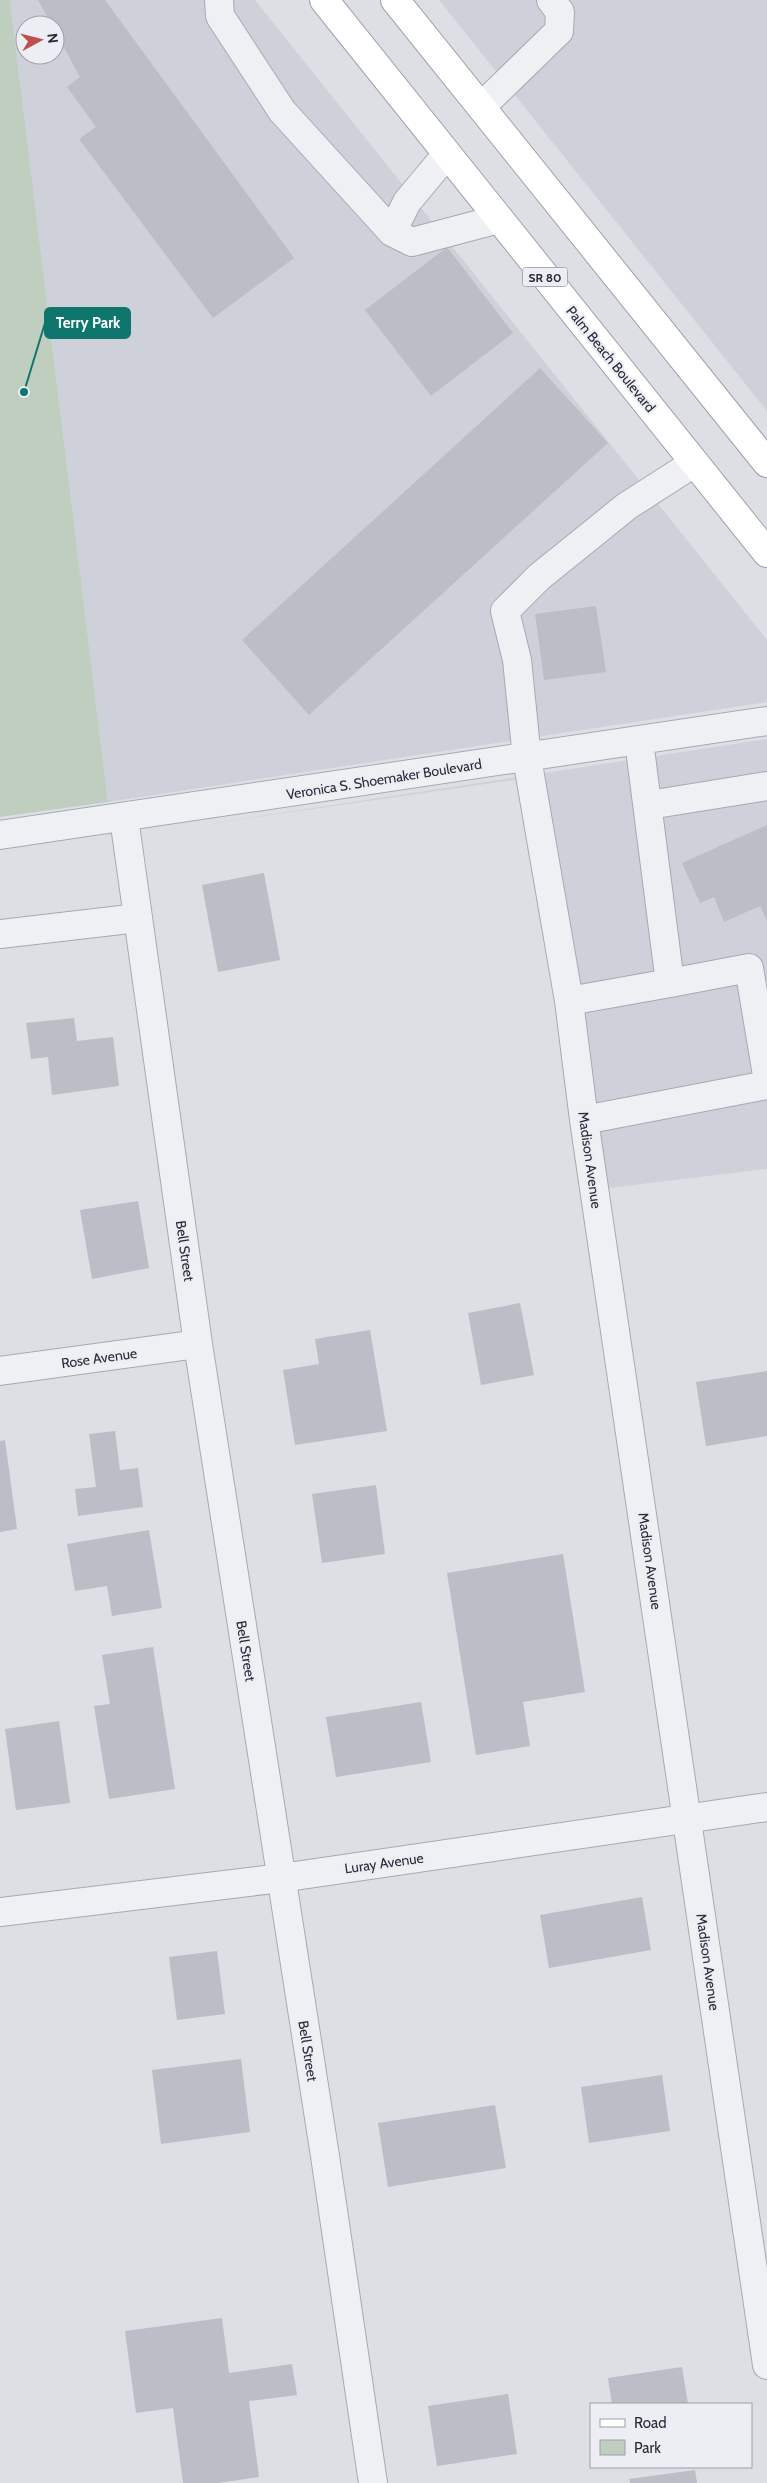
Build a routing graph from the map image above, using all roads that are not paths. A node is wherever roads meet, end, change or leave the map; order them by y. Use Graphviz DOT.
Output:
graph roads {
  1 [pos="218,0"];
  2 [pos="324,0"];
  3 [pos="377,0"];
  4 [pos="395,0"];
  5 [pos="551,0"];
  6 [pos="481,107"];
  7 [pos="515,149"];
  8 [pos="447,154"];
  9 [pos="499,219"];
  10 [pos="392,232"];
  11 [pos="694,463"];
  12 [pos="767,463"];
  13 [pos="767,553"];
  14 [pos="767,721"];
  15 [pos="639,741"];
  16 [pos="527,758"];
  17 [pos="767,786"];
  18 [pos="649,805"];
  19 [pos="124,818"];
  20 [pos="0,836"];
  21 [pos="138,918"];
  22 [pos="0,934"];
  23 [pos="670,983"];
  24 [pos="569,1001"];
  25 [pos="767,1075"];
  26 [pos="767,1085"];
  27 [pos="584,1120"];
  28 [pos="198,1344"];
  29 [pos="0,1371"];
  30 [pos="767,1807"];
  31 [pos="688,1818"];
  32 [pos="280,1878"];
  33 [pos="0,1912"];
  34 [pos="767,2365"];
  35 [pos="372,2483"];
  1 -- 10 [label="street"];
  2 -- 8 [label="main road, Palm Beach Boulevard / SR 80"];
  3 -- 7 [label="main road"];
  4 -- 6 [label="main road"];
  5 -- 6 [label="street"];
  6 -- 7 [label="main road"];
  7 -- 12 [label="main road"];
  8 -- 9 [label="main road, Palm Beach Boulevard / SR 80"];
  8 -- 10 [label="street"];
  9 -- 10 [label="street"];
  9 -- 11 [label="main road, Palm Beach Boulevard / SR 80"];
  11 -- 13 [label="main road, Palm Beach Boulevard / SR 80"];
  11 -- 16 [label="street, Madison Avenue"];
  14 -- 15 [label="street, Veronica S. Shoemaker Boulevard"];
  15 -- 16 [label="street, Veronica S. Shoemaker Boulevard"];
  15 -- 18 [label="street"];
  16 -- 19 [label="street, Veronica S. Shoemaker Boulevard"];
  16 -- 24 [label="street, Madison Avenue"];
  17 -- 18 [label="street"];
  18 -- 23 [label="street"];
  19 -- 20 [label="street, Veronica S. Shoemaker Boulevard"];
  19 -- 21 [label="street, Bell Street"];
  21 -- 22 [label="street"];
  21 -- 28 [label="street, Bell Street"];
  23 -- 24 [label="street"];
  23 -- 25 [label="street"];
  24 -- 27 [label="street, Madison Avenue"];
  26 -- 27 [label="street"];
  27 -- 31 [label="street, Madison Avenue"];
  28 -- 29 [label="street, Rose Avenue"];
  28 -- 32 [label="street, Bell Street"];
  30 -- 31 [label="street, Luray Avenue"];
  31 -- 32 [label="street, Luray Avenue"];
  31 -- 34 [label="street, Madison Avenue"];
  32 -- 33 [label="street, Luray Avenue"];
  32 -- 35 [label="street, Bell Street"];
}
